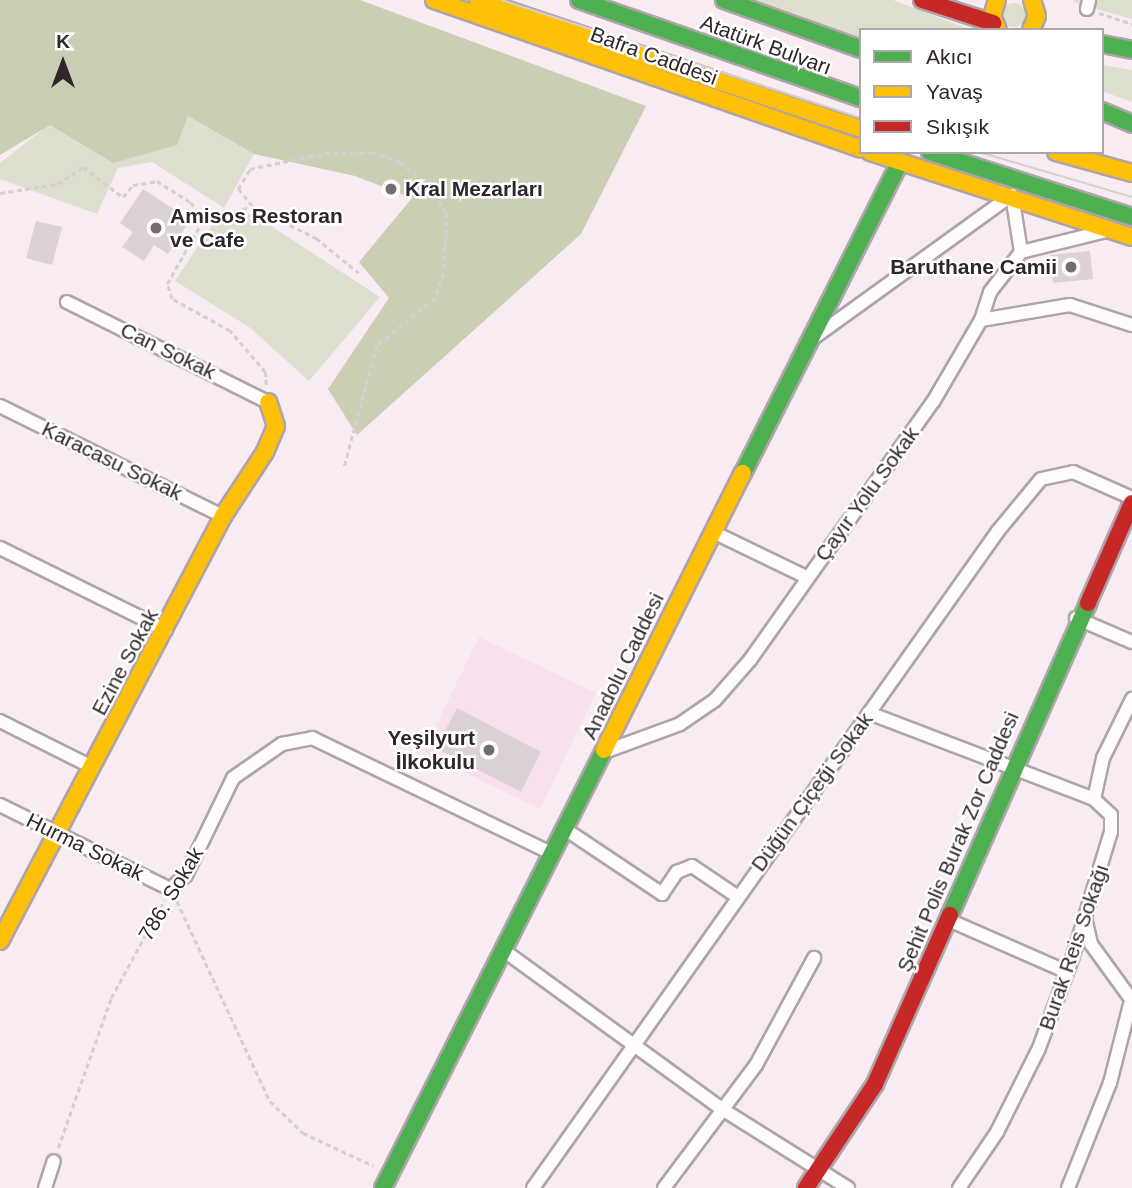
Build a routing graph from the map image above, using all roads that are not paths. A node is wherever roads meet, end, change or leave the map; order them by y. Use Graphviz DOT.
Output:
graph roads {
  1 [pos="434,0"];
  2 [pos="478,0"];
  3 [pos="579,0"];
  4 [pos="724,0"];
  5 [pos="922,0"];
  6 [pos="997,0"];
  7 [pos="1033,1"];
  8 [pos="996,27"];
  9 [pos="1032,28"];
  10 [pos="1104,44"];
  11 [pos="859,49"];
  12 [pos="1132,50"];
  13 [pos="859,97"];
  14 [pos="1104,112"];
  15 [pos="1104,122"];
  16 [pos="1132,124"];
  17 [pos="859,128"];
  18 [pos="1132,129"];
  19 [pos="859,148"];
  20 [pos="876,154"];
  21 [pos="936,154"];
  22 [pos="1063,154"];
  23 [pos="900,162"];
  24 [pos="1132,173"];
  25 [pos="1012,195"];
  26 [pos="1132,217"];
  27 [pos="1110,230"];
  28 [pos="1132,237"];
  29 [pos="1021,252"];
  30 [pos="67,302"];
  31 [pos="981,320"];
  32 [pos="1132,325"];
  33 [pos="812,339"];
  34 [pos="268,402"];
  35 [pos="0,407"];
  36 [pos="1132,501"];
  37 [pos="223,516"];
  38 [pos="713,532"];
  39 [pos="0,548"];
  40 [pos="806,578"];
  41 [pos="1076,618"];
  42 [pos="166,630"];
  43 [pos="1132,642"];
  44 [pos="1132,699"];
  45 [pos="869,713"];
  46 [pos="0,721"];
  47 [pos="604,752"];
  48 [pos="92,767"];
  49 [pos="1014,769"];
  50 [pos="1094,799"];
  51 [pos="0,805"];
  52 [pos="565,829"];
  53 [pos="56,831"];
  54 [pos="553,854"];
  55 [pos="170,889"];
  56 [pos="738,897"];
  57 [pos="1086,918"];
  58 [pos="951,921"];
  59 [pos="0,941"];
  60 [pos="503,950"];
  61 [pos="814,958"];
  62 [pos="1067,972"];
  63 [pos="1132,998"];
  64 [pos="634,1041"];
  65 [pos="722,1109"];
  66 [pos="54,1161"];
  67 [pos="819,1170"];
  68 [pos="45,1188"];
  69 [pos="383,1188"];
  70 [pos="533,1188"];
  71 [pos="664,1188"];
  72 [pos="806,1188"];
  73 [pos="848,1188"];
  74 [pos="959,1188"];
  75 [pos="1068,1188"];
  1 -- 19 [label="main road, Bafra Caddesi"];
  2 -- 17 [label="main road, Bafra Caddesi"];
  3 -- 13 [label="main road, Atatürk Bulvarı"];
  4 -- 11 [label="main road, Atatürk Bulvarı"];
  5 -- 8 [label="main road"];
  6 -- 8 [label="main road"];
  7 -- 9 [label="main road"];
  10 -- 12 [label="main road"];
  14 -- 16 [label="main road"];
  15 -- 18 [label="main road"];
  20 -- 23 [label="main road"];
  21 -- 26 [label="main road"];
  22 -- 24 [label="main road"];
  23 -- 25 [label="main road"];
  23 -- 33 [label="main road, Anadolu Caddesi"];
  25 -- 27 [label="main road"];
  25 -- 29 [label="street"];
  25 -- 33 [label="street"];
  27 -- 28 [label="main road"];
  27 -- 29 [label="street"];
  29 -- 31 [label="street, Çayır Yolu Sokak"];
  30 -- 34 [label="street, Can Sokak"];
  31 -- 32 [label="street"];
  31 -- 40 [label="street, Çayır Yolu Sokak"];
  33 -- 38 [label="main road, Anadolu Caddesi"];
  34 -- 37 [label="main road, Ezine Sokak"];
  35 -- 37 [label="street, Karacasu Sokak"];
  36 -- 41 [label="main road, Şehit Polis Burak Zor Caddesi"];
  36 -- 45 [label="street, Düğün Çiçeği Sokak"];
  37 -- 42 [label="main road, Ezine Sokak"];
  38 -- 40 [label="street"];
  38 -- 47 [label="main road, Anadolu Caddesi"];
  39 -- 42 [label="street"];
  40 -- 47 [label="street, Çayır Yolu Sokak"];
  41 -- 43 [label="street"];
  41 -- 49 [label="main road, Şehit Polis Burak Zor Caddesi"];
  42 -- 48 [label="main road, Ezine Sokak"];
  44 -- 50 [label="street"];
  45 -- 49 [label="street"];
  45 -- 56 [label="street, Düğün Çiçeği Sokak"];
  46 -- 48 [label="street"];
  47 -- 52 [label="main road, Anadolu Caddesi"];
  48 -- 53 [label="main road, Ezine Sokak"];
  49 -- 50 [label="street"];
  49 -- 58 [label="main road, Şehit Polis Burak Zor Caddesi"];
  50 -- 57 [label="street, Burak Reis Sokağı"];
  51 -- 53 [label="street, Hurma Sokak"];
  52 -- 54 [label="main road, Anadolu Caddesi"];
  52 -- 56 [label="street"];
  53 -- 55 [label="street, Hurma Sokak"];
  53 -- 59 [label="main road, Ezine Sokak"];
  54 -- 55 [label="street, 786. Sokak"];
  54 -- 60 [label="main road, Anadolu Caddesi"];
  56 -- 64 [label="street, Düğün Çiçeği Sokak"];
  57 -- 62 [label="street, Burak Reis Sokağı"];
  57 -- 63 [label="street"];
  58 -- 62 [label="street"];
  58 -- 67 [label="main road, Şehit Polis Burak Zor Caddesi"];
  60 -- 64 [label="street"];
  60 -- 69 [label="main road, Anadolu Caddesi"];
  61 -- 65 [label="street"];
  62 -- 74 [label="street, Burak Reis Sokağı"];
  63 -- 75 [label="street"];
  64 -- 65 [label="street"];
  64 -- 70 [label="street, Düğün Çiçeği Sokak"];
  65 -- 67 [label="street"];
  65 -- 71 [label="street"];
  66 -- 68 [label="street"];
  67 -- 72 [label="main road, Şehit Polis Burak Zor Caddesi"];
  67 -- 73 [label="street"];
}
